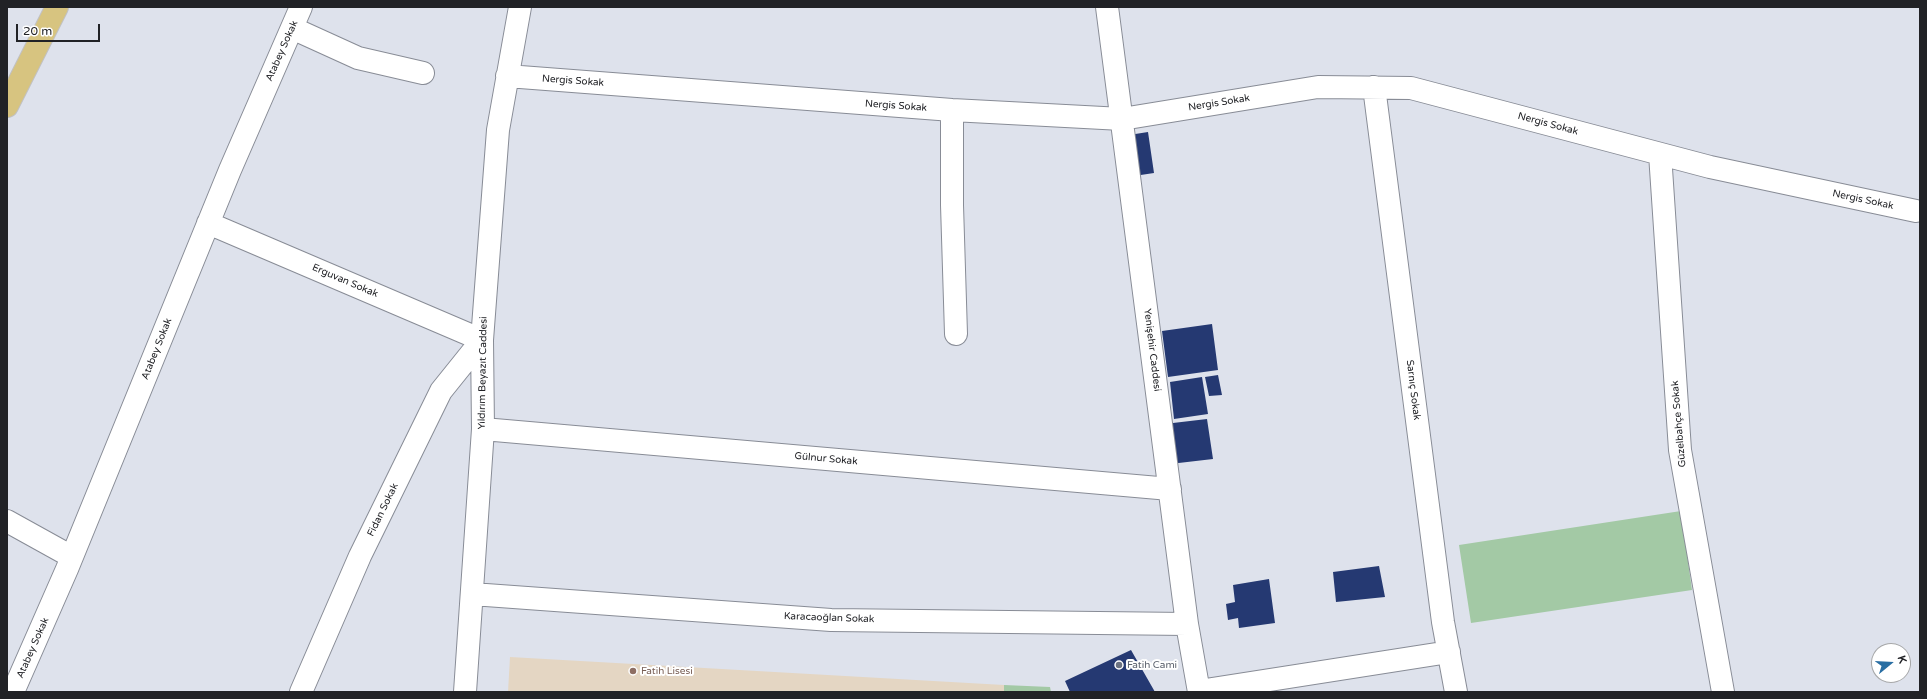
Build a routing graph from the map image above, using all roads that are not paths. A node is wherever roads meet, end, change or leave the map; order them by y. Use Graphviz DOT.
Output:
graph roads {
  1 [pos="57,7"];
  2 [pos="301,7"];
  3 [pos="520,7"];
  4 [pos="1107,7"];
  5 [pos="292,28"];
  6 [pos="423,72"];
  7 [pos="507,76"];
  8 [pos="1374,87"];
  9 [pos="7,106"];
  10 [pos="952,110"];
  11 [pos="1122,119"];
  12 [pos="1660,154"];
  13 [pos="1916,211"];
  14 [pos="208,223"];
  15 [pos="956,334"];
  16 [pos="482,340"];
  17 [pos="483,429"];
  18 [pos="1170,489"];
  19 [pos="7,521"];
  20 [pos="72,557"];
  21 [pos="472,594"];
  22 [pos="1187,624"];
  23 [pos="1449,652"];
  24 [pos="1199,691"];
  25 [pos="14,692"];
  26 [pos="301,692"];
  27 [pos="466,692"];
  28 [pos="1456,692"];
  29 [pos="1723,692"];
  1 -- 9 [label="main road"];
  2 -- 5 [label="street, Atabey Sokak"];
  3 -- 7 [label="street, Yıldırım Beyazıt Caddesi"];
  4 -- 11 [label="street, Yenişehir Caddesi"];
  5 -- 6 [label="street"];
  5 -- 14 [label="street, Atabey Sokak"];
  7 -- 10 [label="street, Nergis Sokak"];
  7 -- 16 [label="street, Yıldırım Beyazıt Caddesi"];
  8 -- 11 [label="street, Nergis Sokak"];
  8 -- 12 [label="street, Nergis Sokak"];
  8 -- 23 [label="street, Sarnıç Sokak"];
  10 -- 11 [label="street, Nergis Sokak"];
  10 -- 15 [label="street"];
  11 -- 18 [label="street, Yenişehir Caddesi"];
  12 -- 13 [label="street, Nergis Sokak"];
  12 -- 29 [label="street, Güzelbahçe Sokak"];
  14 -- 16 [label="street, Erguvan Sokak"];
  14 -- 20 [label="street, Atabey Sokak"];
  16 -- 17 [label="street, Yıldırım Beyazıt Caddesi"];
  16 -- 26 [label="street, Fidan Sokak"];
  17 -- 18 [label="street, Gülnur Sokak"];
  17 -- 21 [label="street, Yıldırım Beyazıt Caddesi"];
  18 -- 22 [label="street, Yenişehir Caddesi"];
  19 -- 20 [label="street"];
  20 -- 25 [label="street, Atabey Sokak"];
  21 -- 22 [label="street, Karacaoğlan Sokak"];
  21 -- 27 [label="street, Yıldırım Beyazıt Caddesi"];
  22 -- 24 [label="street, Yenişehir Caddesi"];
  23 -- 24 [label="street"];
  23 -- 28 [label="street, Sarnıç Sokak"];
}
